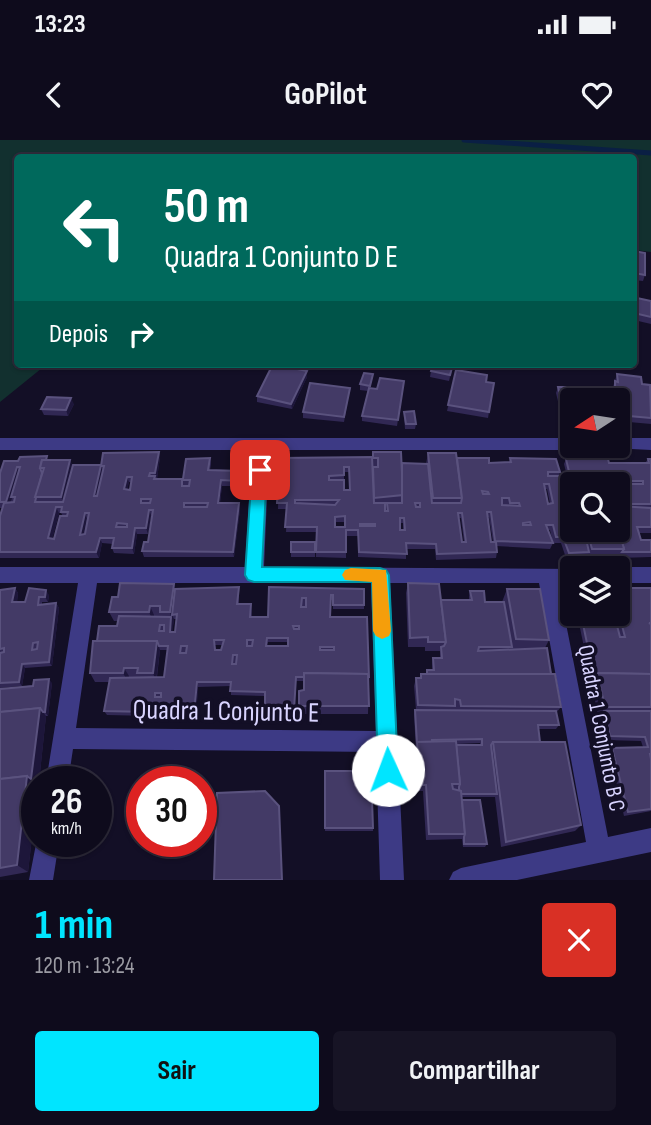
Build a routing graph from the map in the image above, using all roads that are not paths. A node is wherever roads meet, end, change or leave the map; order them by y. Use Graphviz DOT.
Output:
graph roads {
  1 [pos="0,444"];
  2 [pos="261,444"];
  3 [pos="560,444"];
  4 [pos="630,444"];
  5 [pos="651,444"];
  6 [pos="89,574"];
  7 [pos="0,575"];
  8 [pos="254,575"];
  9 [pos="380,575"];
  10 [pos="547,575"];
  11 [pos="560,575"];
  12 [pos="630,575"];
  13 [pos="651,575"];
  14 [pos="64,738"];
  15 [pos="387,742"];
  16 [pos="60,766"];
  17 [pos="651,839"];
  18 [pos="599,851"];
  19 [pos="45,857"];
  20 [pos="41,880"];
  21 [pos="392,880"];
  22 [pos="461,880"];
  1 -- 2 [label="street"];
  2 -- 3 [label="street"];
  2 -- 8 [label="street"];
  4 -- 5 [label="street"];
  6 -- 7 [label="street"];
  6 -- 8 [label="street"];
  6 -- 14 [label="street"];
  8 -- 9 [label="street"];
  9 -- 10 [label="street"];
  9 -- 15 [label="street"];
  10 -- 11 [label="street"];
  10 -- 18 [label="street, Quadra 1 Conjunto B C"];
  12 -- 13 [label="street"];
  14 -- 15 [label="street, Quadra 1 Conjunto E"];
  14 -- 16 [label="street"];
  15 -- 21 [label="street"];
  17 -- 18 [label="street"];
  18 -- 22 [label="street"];
  19 -- 20 [label="street"];
}
